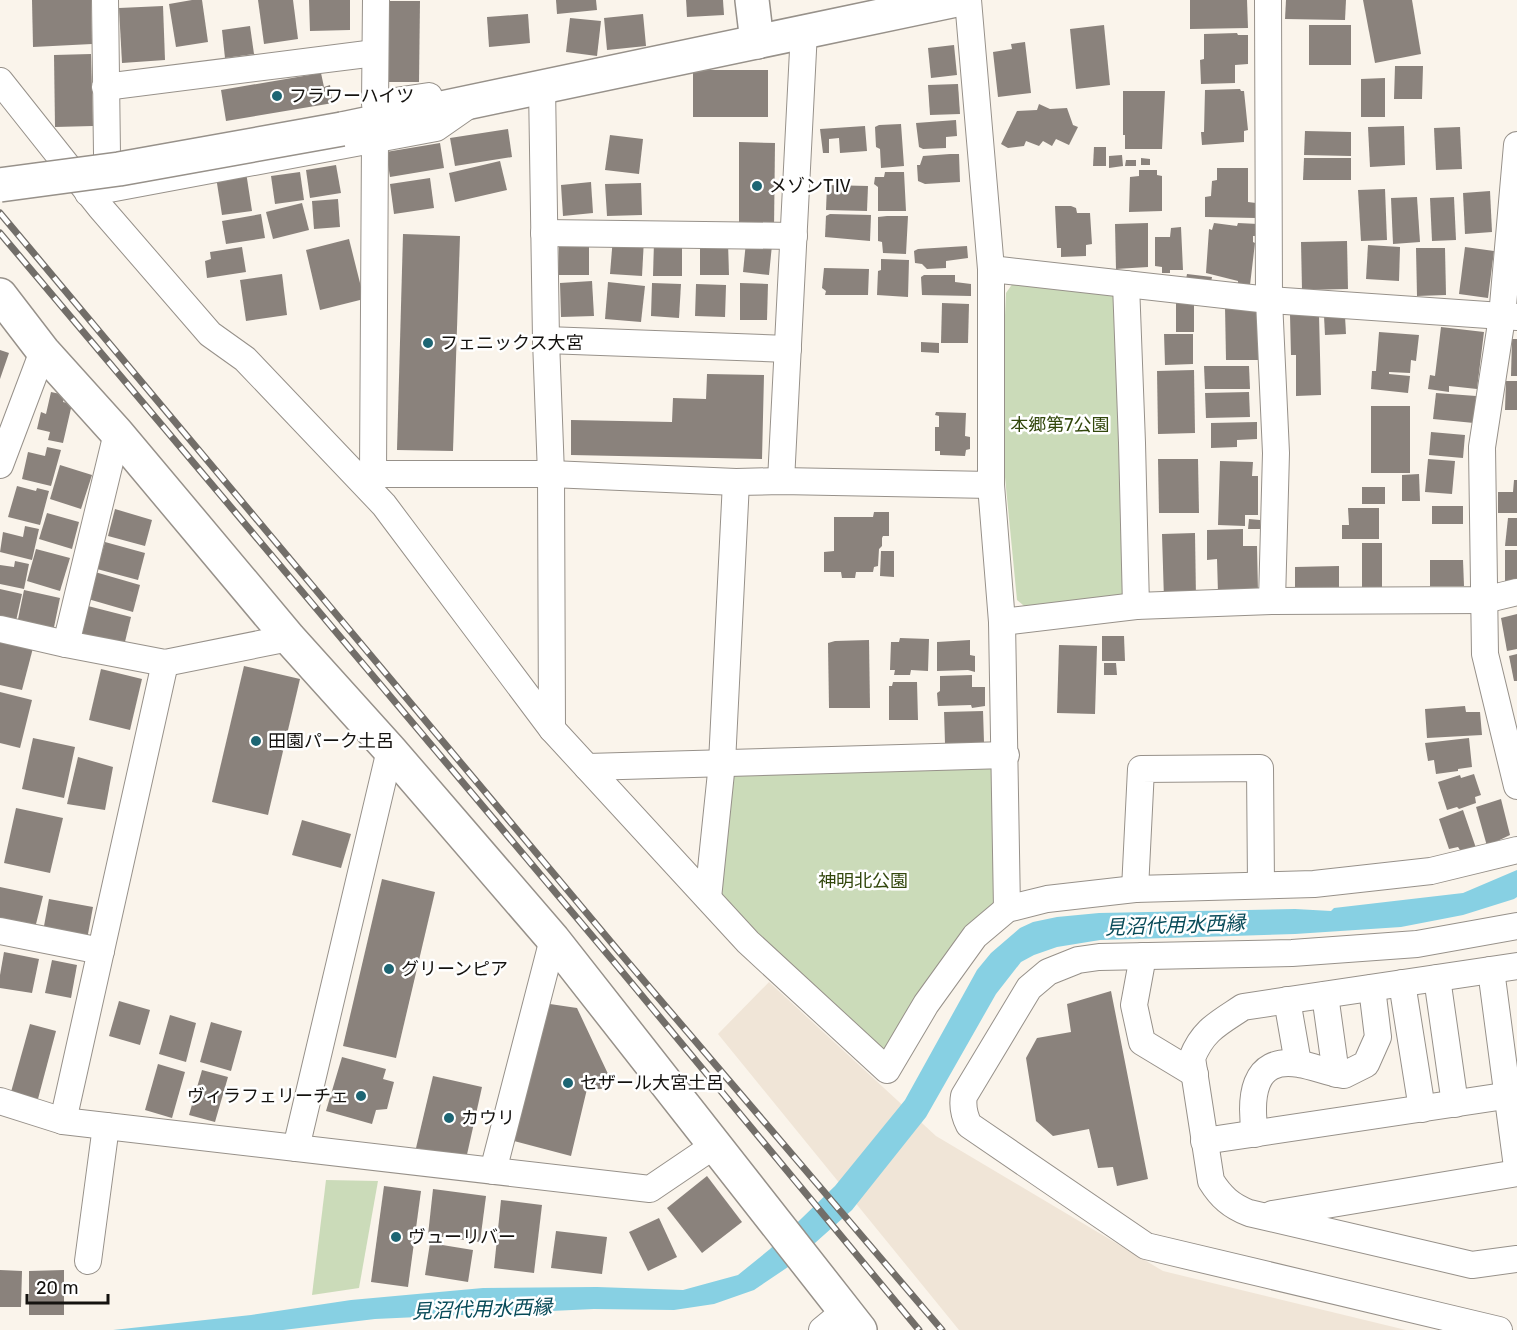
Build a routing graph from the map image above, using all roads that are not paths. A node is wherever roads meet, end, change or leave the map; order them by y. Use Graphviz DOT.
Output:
graph roads {
  1 [pos="105,0"];
  2 [pos="376,0"];
  3 [pos="752,0"];
  4 [pos="956,0"];
  5 [pos="968,0"];
  6 [pos="1268,0"];
  7 [pos="804,31"];
  8 [pos="757,42"];
  9 [pos="375,53"];
  10 [pos="0,81"];
  11 [pos="542,86"];
  12 [pos="105,87"];
  13 [pos="476,99"];
  14 [pos="375,140"];
  15 [pos="1517,145"];
  16 [pos="107,154"];
  17 [pos="0,185"];
  18 [pos="88,193"];
  19 [pos="544,233"];
  20 [pos="794,236"];
  21 [pos="991,269"];
  22 [pos="1126,284"];
  23 [pos="0,295"];
  24 [pos="1269,300"];
  25 [pos="1509,317"];
  26 [pos="546,340"];
  27 [pos="788,349"];
  28 [pos="43,351"];
  29 [pos="117,433"];
  30 [pos="2,456"];
  31 [pos="551,474"];
  32 [pos="366,476"];
  33 [pos="781,481"];
  34 [pos="736,482"];
  35 [pos="991,485"];
  36 [pos="1517,592"];
  37 [pos="1484,600"];
  38 [pos="1272,601"];
  39 [pos="1136,606"];
  40 [pos="1002,622"];
  41 [pos="0,629"];
  42 [pos="290,638"];
  43 [pos="66,644"];
  44 [pos="165,663"];
  45 [pos="552,729"];
  46 [pos="390,750"];
  47 [pos="1005,755"];
  48 [pos="722,763"];
  49 [pos="587,767"];
  50 [pos="1517,786"];
  51 [pos="1517,850"];
  52 [pos="1261,885"];
  53 [pos="1135,889"];
  54 [pos="708,898"];
  55 [pos="1007,909"];
  56 [pos="1517,926"];
  57 [pos="0,931"];
  58 [pos="553,939"];
  59 [pos="101,951"];
  60 [pos="1143,956"];
  61 [pos="1517,966"];
  62 [pos="1491,970"];
  63 [pos="1437,978"];
  64 [pos="1402,983"];
  65 [pos="1372,988"];
  66 [pos="1325,995"];
  67 [pos="1287,1000"];
  68 [pos="1298,1063"];
  69 [pos="1195,1074"];
  70 [pos="1336,1074"];
  71 [pos="1512,1095"];
  72 [pos="0,1101"];
  73 [pos="1455,1104"];
  74 [pos="1422,1109"];
  75 [pos="63,1121"];
  76 [pos="106,1126"];
  77 [pos="1255,1134"];
  78 [pos="1204,1141"];
  79 [pos="715,1145"];
  80 [pos="296,1148"];
  81 [pos="1517,1167"];
  82 [pos="493,1171"];
  83 [pos="1517,1173"];
  84 [pos="1260,1216"];
  85 [pos="1517,1259"];
  86 [pos="88,1261"];
  87 [pos="1473,1266"];
  88 [pos="1517,1277"];
  89 [pos="843,1324"];
  90 [pos="1499,1330"];
  1 -- 12 [label="street"];
  2 -- 9 [label="street"];
  3 -- 8 [label="street"];
  4 -- 7 [label="street"];
  5 -- 21 [label="street"];
  6 -- 24 [label="street"];
  7 -- 8 [label="street"];
  7 -- 20 [label="street"];
  8 -- 11 [label="street"];
  9 -- 12 [label="street"];
  9 -- 13 [label="street"];
  10 -- 18 [label="street"];
  11 -- 13 [label="street"];
  11 -- 19 [label="street"];
  12 -- 16 [label="street"];
  13 -- 14 [label="street"];
  13 -- 17 [label="street, bridge"];
  14 -- 18 [label="street"];
  14 -- 32 [label="street"];
  15 -- 25 [label="street"];
  18 -- 32 [label="street"];
  19 -- 20 [label="street"];
  19 -- 26 [label="street"];
  20 -- 27 [label="street"];
  21 -- 22 [label="street"];
  21 -- 35 [label="street"];
  22 -- 24 [label="street"];
  22 -- 39 [label="street"];
  23 -- 28 [label="street"];
  24 -- 25 [label="street"];
  24 -- 38 [label="street"];
  25 -- 37 [label="street"];
  26 -- 27 [label="street"];
  26 -- 31 [label="street"];
  27 -- 33 [label="street"];
  28 -- 29 [label="street"];
  28 -- 30 [label="street"];
  29 -- 42 [label="street"];
  29 -- 43 [label="street"];
  31 -- 32 [label="street"];
  31 -- 34 [label="street"];
  31 -- 45 [label="street"];
  32 -- 45 [label="street"];
  33 -- 34 [label="street"];
  33 -- 35 [label="street"];
  34 -- 48 [label="street"];
  35 -- 40 [label="street"];
  36 -- 37 [label="street"];
  37 -- 38 [label="street"];
  37 -- 50 [label="street"];
  38 -- 39 [label="street"];
  39 -- 40 [label="street"];
  40 -- 47 [label="street"];
  41 -- 43 [label="street"];
  42 -- 44 [label="street"];
  42 -- 46 [label="street"];
  43 -- 44 [label="street"];
  44 -- 59 [label="street"];
  45 -- 49 [label="street"];
  46 -- 58 [label="street"];
  46 -- 80 [label="street"];
  47 -- 48 [label="street"];
  47 -- 55 [label="street"];
  48 -- 49 [label="street"];
  48 -- 54 [label="street"];
  49 -- 54 [label="street"];
  51 -- 52 [label="street"];
  52 -- 53 [label="street"];
  52 -- 53 [label="street"];
  53 -- 55 [label="street"];
  54 -- 55 [label="street"];
  56 -- 60 [label="street"];
  57 -- 59 [label="street"];
  58 -- 79 [label="street"];
  58 -- 82 [label="street"];
  59 -- 75 [label="street"];
  60 -- 69 [label="street"];
  60 -- 90 [label="street"];
  61 -- 62 [label="street"];
  62 -- 63 [label="street"];
  62 -- 71 [label="street"];
  63 -- 64 [label="street"];
  63 -- 73 [label="street"];
  64 -- 65 [label="street"];
  64 -- 74 [label="street"];
  65 -- 66 [label="street"];
  65 -- 70 [label="street"];
  66 -- 67 [label="street"];
  66 -- 70 [label="street"];
  67 -- 68 [label="street"];
  67 -- 69 [label="street"];
  68 -- 70 [label="street"];
  68 -- 77 [label="street"];
  69 -- 78 [label="street"];
  71 -- 73 [label="street"];
  71 -- 81 [label="street"];
  72 -- 75 [label="street"];
  73 -- 74 [label="street"];
  74 -- 77 [label="street"];
  75 -- 76 [label="street"];
  76 -- 80 [label="street"];
  76 -- 86 [label="street"];
  77 -- 78 [label="street"];
  78 -- 84 [label="street"];
  79 -- 82 [label="street"];
  79 -- 89 [label="street"];
  80 -- 82 [label="street"];
  83 -- 84 [label="street"];
  84 -- 87 [label="street"];
  85 -- 87 [label="street"];
  87 -- 88 [label="street"];
}
